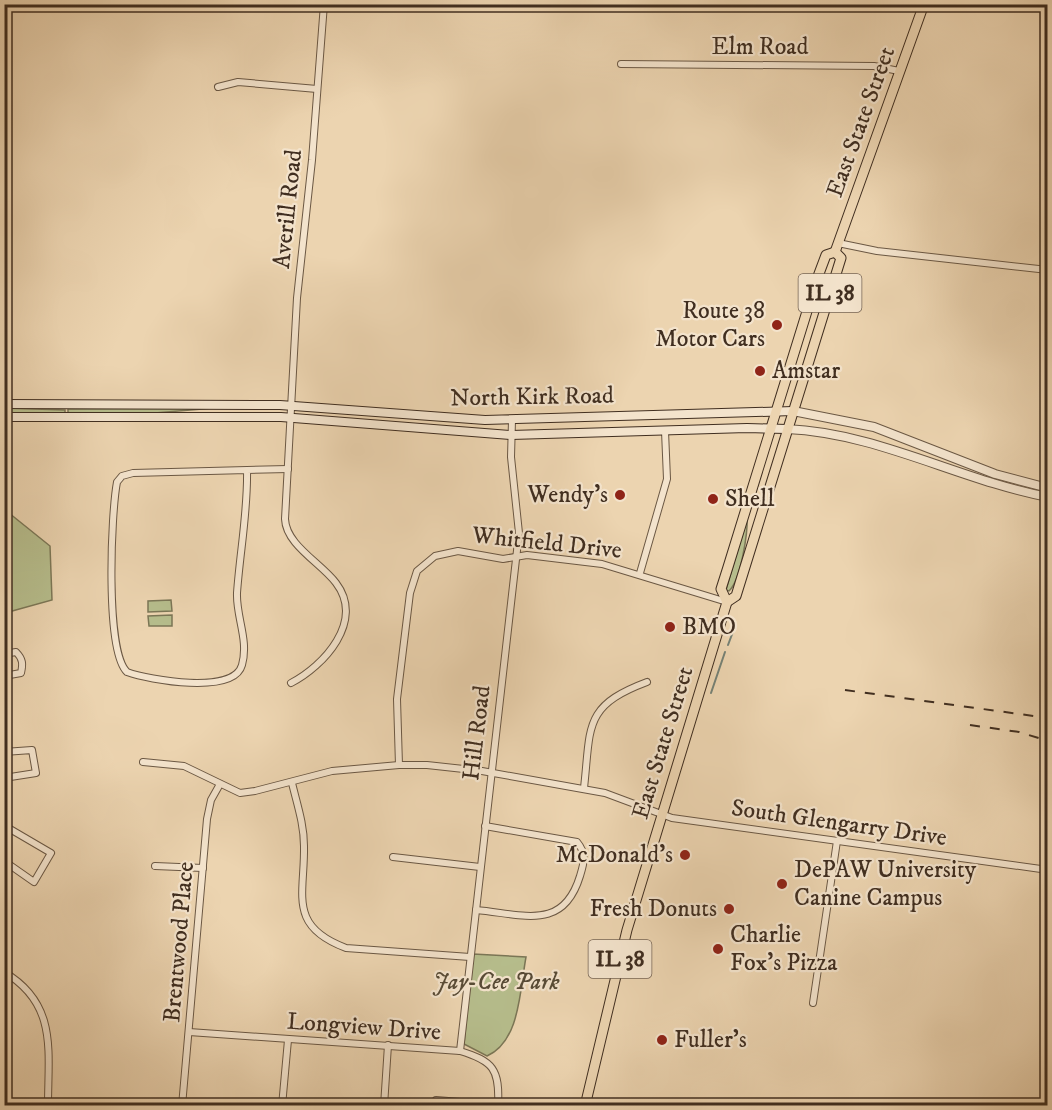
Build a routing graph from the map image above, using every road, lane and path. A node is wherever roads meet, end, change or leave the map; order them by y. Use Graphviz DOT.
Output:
graph roads {
  1 [pos="324,4"];
  2 [pos="924,4"];
  3 [pos="621,64"];
  4 [pos="899,71"];
  5 [pos="218,87"];
  6 [pos="317,89"];
  7 [pos="836,248"];
  8 [pos="1047,270"];
  9 [pos="4,404"];
  10 [pos="292,405"];
  11 [pos="775,411"];
  12 [pos="793,411"];
  13 [pos="4,417"];
  14 [pos="292,418"];
  15 [pos="512,420"];
  16 [pos="770,429"];
  17 [pos="787,429"];
  18 [pos="665,431"];
  19 [pos="511,435"];
  20 [pos="288,469"];
  21 [pos="247,470"];
  22 [pos="971,470"];
  23 [pos="1047,488"];
  24 [pos="1047,497"];
  25 [pos="516,556"];
  26 [pos="640,573"];
  27 [pos="726,602"];
  28 [pos="4,654"];
  29 [pos="4,676"];
  30 [pos="647,682"];
  31 [pos="291,683"];
  32 [pos="4,752"];
  33 [pos="143,762"];
  34 [pos="399,765"];
  35 [pos="491,772"];
  36 [pos="4,778"];
  37 [pos="292,783"];
  38 [pos="220,784"];
  39 [pos="584,788"];
  40 [pos="662,815"];
  41 [pos="485,826"];
  42 [pos="4,830"];
  43 [pos="837,841"];
  44 [pos="393,857"];
  45 [pos="4,861"];
  46 [pos="155,866"];
  47 [pos="480,867"];
  48 [pos="203,868"];
  49 [pos="1047,870"];
  50 [pos="476,910"];
  51 [pos="470,957"];
  52 [pos="4,972"];
  53 [pos="813,1003"];
  54 [pos="189,1032"];
  55 [pos="288,1040"];
  56 [pos="388,1046"];
  57 [pos="460,1051"];
  58 [pos="498,1105"];
  59 [pos="48,1106"];
  60 [pos="182,1106"];
  61 [pos="282,1106"];
  62 [pos="384,1106"];
  63 [pos="436,1106"];
  64 [pos="585,1106"];
  1 -- 6 [label="street, Averill Road"];
  2 -- 4 [label="main road, East State Street / IL 38"];
  3 -- 4 [label="street, Elm Road"];
  4 -- 7 [label="main road, East State Street / IL 38"];
  5 -- 6 [label="street"];
  6 -- 10 [label="street, Averill Road"];
  7 -- 8 [label="street"];
  7 -- 11 [label="main road, East State Street / IL 38"];
  7 -- 12 [label="main road, East State Street / IL 38"];
  9 -- 10 [label="main road, North Kirk Road"];
  10 -- 14 [label="street, Averill Road"];
  10 -- 15 [label="main road, North Kirk Road"];
  11 -- 12 [label="main road, North Kirk Road"];
  11 -- 15 [label="main road, North Kirk Road"];
  11 -- 16 [label="main road, East State Street / IL 38"];
  12 -- 17 [label="main road, East State Street / IL 38"];
  12 -- 22 [label="street, North Kirk Road"];
  13 -- 14 [label="main road, North Kirk Road"];
  14 -- 19 [label="main road, North Kirk Road"];
  14 -- 20 [label="street, Averill Road"];
  15 -- 19 [label="street, Hill Road"];
  16 -- 17 [label="main road, North Kirk Road"];
  16 -- 18 [label="main road, North Kirk Road"];
  16 -- 27 [label="main road, East State Street / IL 38"];
  17 -- 22 [label="street, North Kirk Road"];
  17 -- 27 [label="main road, East State Street / IL 38"];
  18 -- 19 [label="main road, North Kirk Road"];
  18 -- 26 [label="street"];
  19 -- 25 [label="street, Hill Road"];
  20 -- 21 [label="street"];
  20 -- 31 [label="street, Averill Road"];
  21 -- 21 [label="street"];
  22 -- 23 [label="street, North Kirk Road"];
  22 -- 24 [label="street, North Kirk Road"];
  25 -- 26 [label="street, Whitfield Drive"];
  25 -- 34 [label="street, Whitfield Drive"];
  25 -- 35 [label="street, Hill Road"];
  26 -- 27 [label="street, Whitfield Drive"];
  27 -- 40 [label="main road, East State Street / IL 38"];
  28 -- 29 [label="street"];
  30 -- 39 [label="street"];
  32 -- 36 [label="street"];
  33 -- 38 [label="street, South Glengarry Drive"];
  34 -- 35 [label="street, South Glengarry Drive"];
  34 -- 37 [label="street, South Glengarry Drive"];
  35 -- 39 [label="street, South Glengarry Drive"];
  35 -- 41 [label="street, Hill Road"];
  37 -- 38 [label="street, South Glengarry Drive"];
  37 -- 51 [label="street"];
  38 -- 48 [label="street, Brentwood Place"];
  39 -- 40 [label="street, South Glengarry Drive"];
  40 -- 43 [label="street, South Glengarry Drive"];
  40 -- 64 [label="main road, East State Street / IL 38"];
  41 -- 47 [label="street, Hill Road"];
  41 -- 50 [label="street"];
  42 -- 45 [label="street"];
  43 -- 49 [label="street, South Glengarry Drive"];
  43 -- 53 [label="street"];
  44 -- 47 [label="street"];
  46 -- 48 [label="street"];
  47 -- 50 [label="street, Hill Road"];
  48 -- 54 [label="street, Brentwood Place"];
  50 -- 51 [label="street, Hill Road"];
  51 -- 57 [label="street, Hill Road"];
  52 -- 59 [label="street"];
  54 -- 55 [label="street, Longview Drive"];
  54 -- 60 [label="street, Brentwood Place"];
  55 -- 56 [label="street, Longview Drive"];
  55 -- 61 [label="street"];
  56 -- 57 [label="street, Longview Drive"];
  56 -- 62 [label="street"];
  57 -- 58 [label="street, Longview Drive"];
  58 -- 63 [label="street"];
}
